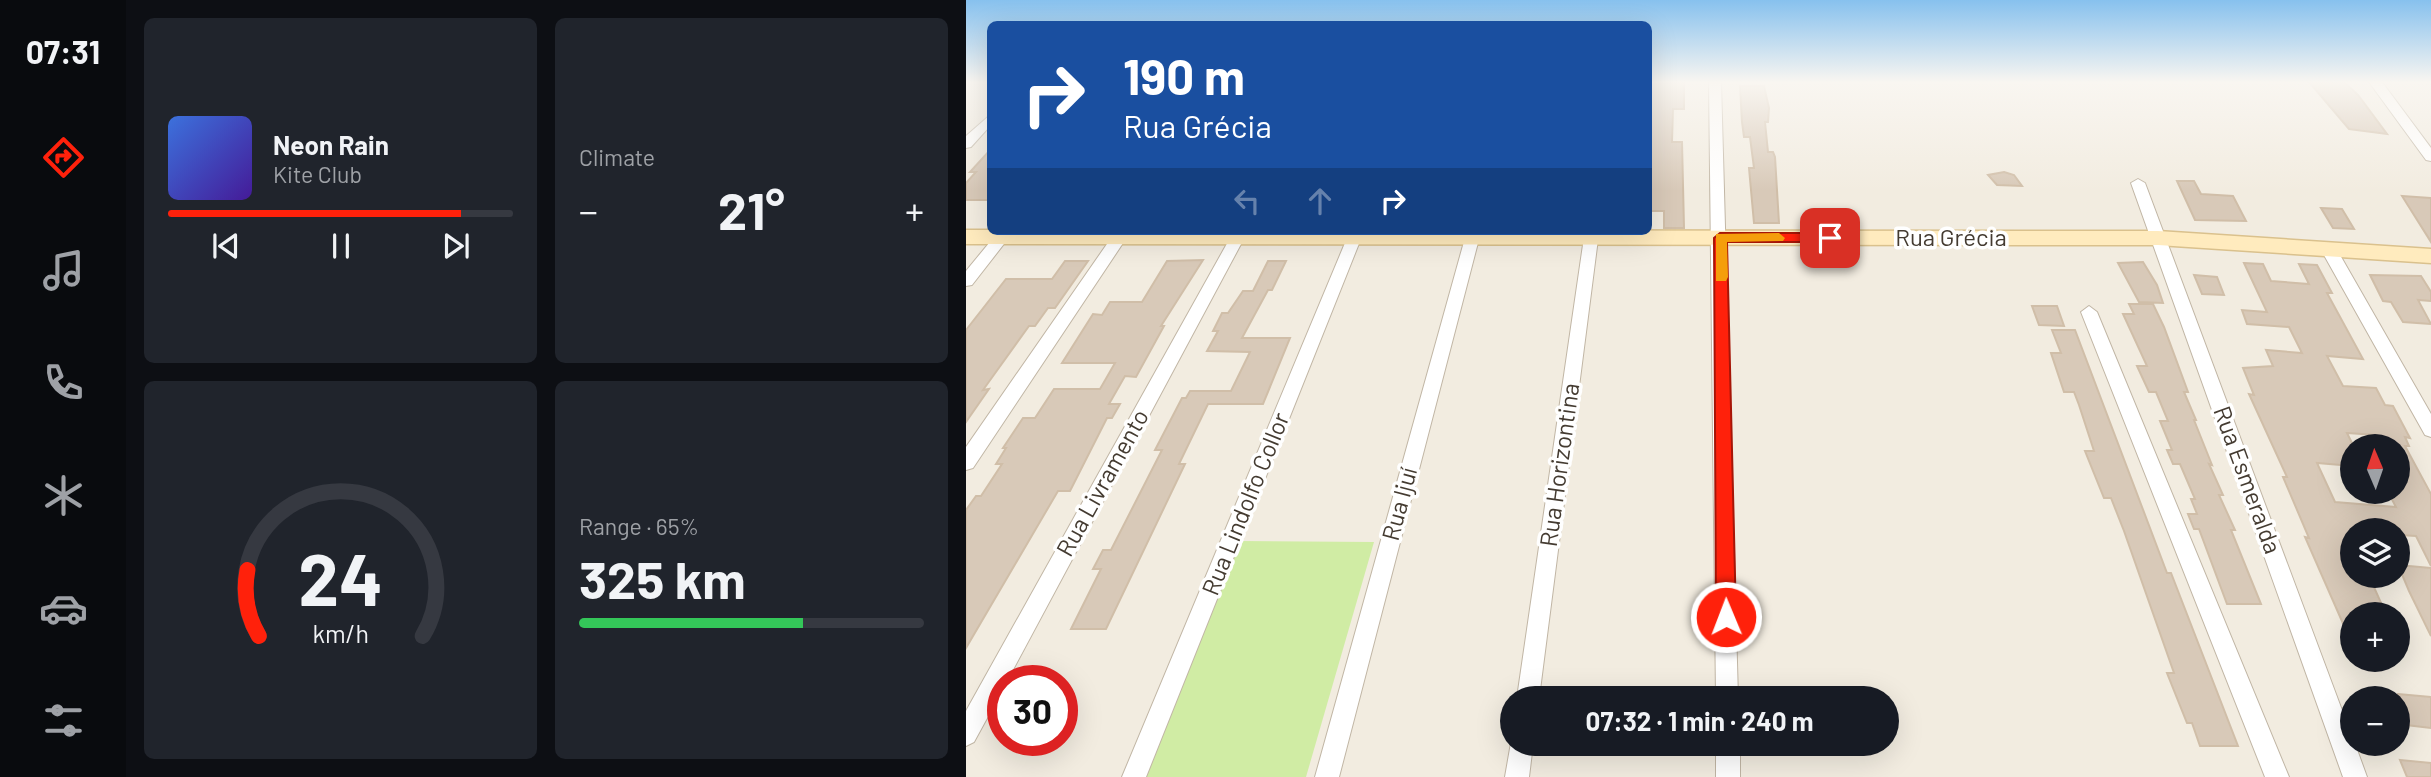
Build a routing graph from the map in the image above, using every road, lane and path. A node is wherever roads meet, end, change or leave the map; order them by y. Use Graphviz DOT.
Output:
graph roads {
  1 [pos="1716,118"];
  2 [pos="2402,118"];
  3 [pos="987,122"];
  4 [pos="966,144"];
  5 [pos="2431,157"];
  6 [pos="2138,183"];
  7 [pos="991,235"];
  8 [pos="1003,235"];
  9 [pos="1120,235"];
  10 [pos="1238,235"];
  11 [pos="1356,235"];
  12 [pos="1473,235"];
  13 [pos="1591,235"];
  14 [pos="1623,235"];
  15 [pos="966,237"];
  16 [pos="1720,238"];
  17 [pos="2158,238"];
  18 [pos="2328,248"];
  19 [pos="2431,256"];
  20 [pos="966,281"];
  21 [pos="2089,312"];
  22 [pos="2431,430"];
  23 [pos="966,462"];
  24 [pos="1530,686"];
  25 [pos="1727,686"];
  26 [pos="966,734"];
  27 [pos="1520,756"];
  28 [pos="1728,756"];
  29 [pos="1134,777"];
  30 [pos="1326,777"];
  31 [pos="1517,777"];
  32 [pos="1728,777"];
  33 [pos="2277,777"];
  34 [pos="2355,777"];
  1 -- 16 [label="street"];
  2 -- 5 [label="street"];
  3 -- 4 [label="street"];
  6 -- 17 [label="street, Rua Esmeralda"];
  7 -- 15 [label="main road, Rua Grécia"];
  8 -- 20 [label="street"];
  9 -- 23 [label="street"];
  10 -- 26 [label="street, Rua Livramento"];
  11 -- 29 [label="street, Rua Lindolfo Collor"];
  12 -- 30 [label="street, Rua Ijuí"];
  13 -- 24 [label="street, Rua Horizontina"];
  14 -- 16 [label="main road, Rua Grécia"];
  16 -- 17 [label="main road, Rua Grécia"];
  16 -- 25 [label="street"];
  17 -- 18 [label="main road, Rua Grécia"];
  17 -- 34 [label="street, Rua Esmeralda"];
  18 -- 19 [label="main road, Rua Grécia"];
  18 -- 22 [label="street"];
  21 -- 33 [label="street"];
  27 -- 31 [label="street"];
  28 -- 32 [label="street"];
}
